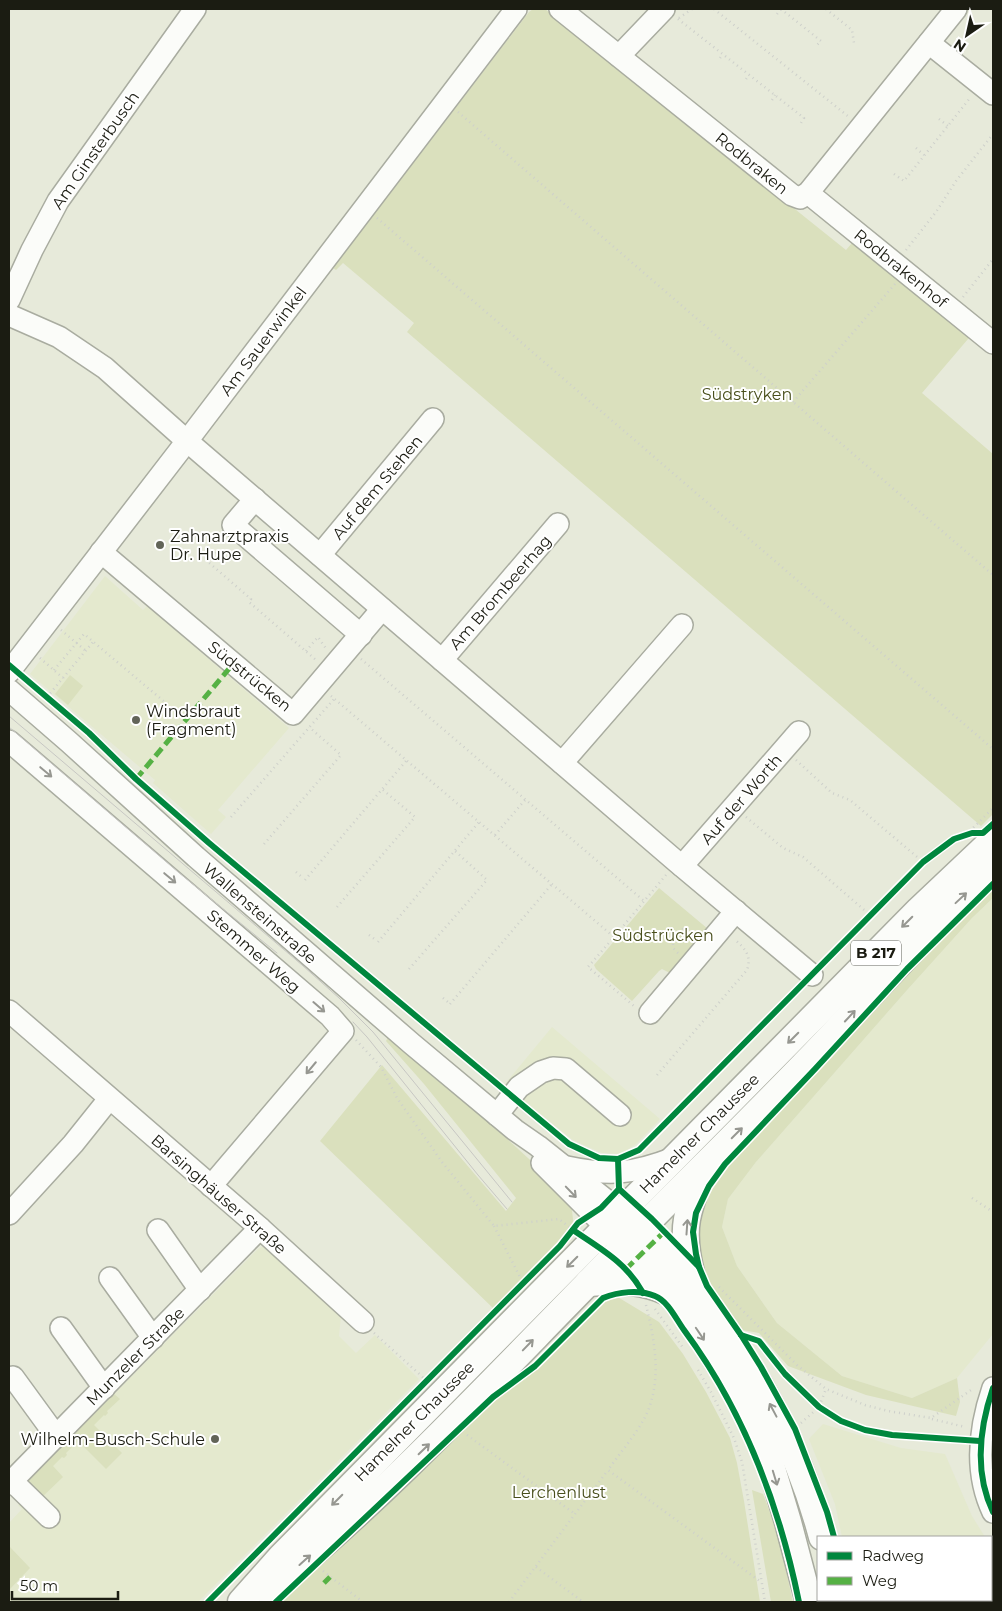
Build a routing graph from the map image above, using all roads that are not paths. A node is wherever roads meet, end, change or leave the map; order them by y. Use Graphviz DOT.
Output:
graph roads {
  1 [pos="195,9"];
  2 [pos="516,9"];
  3 [pos="560,9"];
  4 [pos="956,9"];
  5 [pos="671,14"];
  6 [pos="929,43"];
  7 [pos="619,56"];
  8 [pos="987,89"];
  9 [pos="808,193"];
  10 [pos="9,300"];
  11 [pos="9,314"];
  12 [pos="993,344"];
  13 [pos="433,419"];
  14 [pos="187,441"];
  15 [pos="255,499"];
  16 [pos="558,524"];
  17 [pos="101,552"];
  18 [pos="320,555"];
  19 [pos="382,609"];
  20 [pos="682,625"];
  21 [pos="339,660"];
  22 [pos="442,660"];
  23 [pos="9,672"];
  24 [pos="9,690"];
  25 [pos="799,732"];
  26 [pos="9,741"];
  27 [pos="562,763"];
  28 [pos="983,837"];
  29 [pos="680,864"];
  30 [pos="993,868"];
  31 [pos="736,911"];
  32 [pos="812,975"];
  33 [pos="9,1011"];
  34 [pos="650,1013"];
  35 [pos="109,1099"];
  36 [pos="497,1115"];
  37 [pos="620,1115"];
  38 [pos="515,1130"];
  39 [pos="674,1158"];
  40 [pos="564,1166"];
  41 [pos="703,1168"];
  42 [pos="211,1186"];
  43 [pos="9,1214"];
  44 [pos="613,1220"];
  45 [pos="260,1228"];
  46 [pos="158,1230"];
  47 [pos="633,1238"];
  48 [pos="110,1278"];
  49 [pos="588,1282"];
  50 [pos="200,1290"];
  51 [pos="685,1295"];
  52 [pos="363,1322"];
  53 [pos="61,1328"];
  54 [pos="153,1338"];
  55 [pos="13,1377"];
  56 [pos="985,1387"];
  57 [pos="104,1388"];
  58 [pos="56,1436"];
  59 [pos="10,1482"];
  60 [pos="993,1512"];
  61 [pos="49,1517"];
  62 [pos="822,1536"];
  63 [pos="241,1602"];
  64 [pos="254,1602"];
  65 [pos="809,1602"];
  1 -- 10 [label="street, Am Ginsterbusch"];
  2 -- 14 [label="street, Am Sauerwinkel"];
  3 -- 7 [label="street, Rodbraken"];
  4 -- 6 [label="street, Rodbraken"];
  5 -- 7 [label="street"];
  6 -- 8 [label="street"];
  6 -- 9 [label="street, Rodbraken"];
  7 -- 9 [label="street, Rodbraken"];
  9 -- 12 [label="street, Rodbrakenhof"];
  11 -- 14 [label="street"];
  13 -- 18 [label="street, Auf dem Stehen"];
  14 -- 15 [label="street"];
  14 -- 17 [label="street, Am Sauerwinkel"];
  15 -- 18 [label="street"];
  15 -- 21 [label="street"];
  16 -- 22 [label="street, Am Brombeerhag"];
  17 -- 21 [label="street, Südstrücken"];
  17 -- 23 [label="street, Am Sauerwinkel"];
  18 -- 19 [label="street"];
  19 -- 21 [label="street, Südstrücken"];
  19 -- 22 [label="street"];
  20 -- 27 [label="street"];
  22 -- 27 [label="street"];
  24 -- 36 [label="street, Wallensteinstraße"];
  25 -- 29 [label="street, Auf der Worth"];
  26 -- 42 [label="street, Stemmer Weg, one-way"];
  27 -- 29 [label="street"];
  28 -- 39 [label="main road, Hamelner Chaussee / B 217, one-way"];
  29 -- 31 [label="street"];
  41 -- 30 [label="main road, Hamelner Chaussee / B 217, one-way"];
  31 -- 32 [label="street"];
  31 -- 34 [label="street"];
  33 -- 35 [label="street, Barsinghäuser Straße"];
  35 -- 42 [label="street, Barsinghäuser Straße"];
  35 -- 43 [label="street"];
  36 -- 37 [label="street"];
  36 -- 38 [label="street, Wallensteinstraße"];
  38 -- 40 [label="street, Wallensteinstraße"];
  38 -- 44 [label="street, Wallensteinstraße, one-way"];
  39 -- 40 [label="street"];
  39 -- 44 [label="main road, Hamelner Chaussee / B 217"];
  40 -- 44 [label="street, Wallensteinstraße"];
  41 -- 47 [label="main road, Hamelner Chaussee / B 217"];
  51 -- 41 [label="main road, one-way"];
  42 -- 45 [label="street, Barsinghäuser Straße"];
  44 -- 47 [label="main road"];
  44 -- 63 [label="main road, Hamelner Chaussee / B 217, one-way"];
  45 -- 50 [label="street, Munzeler Straße"];
  45 -- 52 [label="street, Barsinghäuser Straße"];
  46 -- 50 [label="street"];
  47 -- 49 [label="main road, Hamelner Chaussee / B 217"];
  47 -- 51 [label="main road"];
  48 -- 54 [label="street"];
  49 -- 51 [label="main road"];
  64 -- 49 [label="main road, Hamelner Chaussee / B 217, one-way"];
  50 -- 54 [label="street, Munzeler Straße"];
  62 -- 51 [label="main road, one-way"];
  51 -- 65 [label="main road, one-way"];
  53 -- 57 [label="street"];
  54 -- 57 [label="street, Munzeler Straße"];
  55 -- 58 [label="street"];
  56 -- 60 [label="street"];
  57 -- 58 [label="street, Munzeler Straße"];
  58 -- 59 [label="street, Munzeler Straße"];
  59 -- 61 [label="street"];
}
